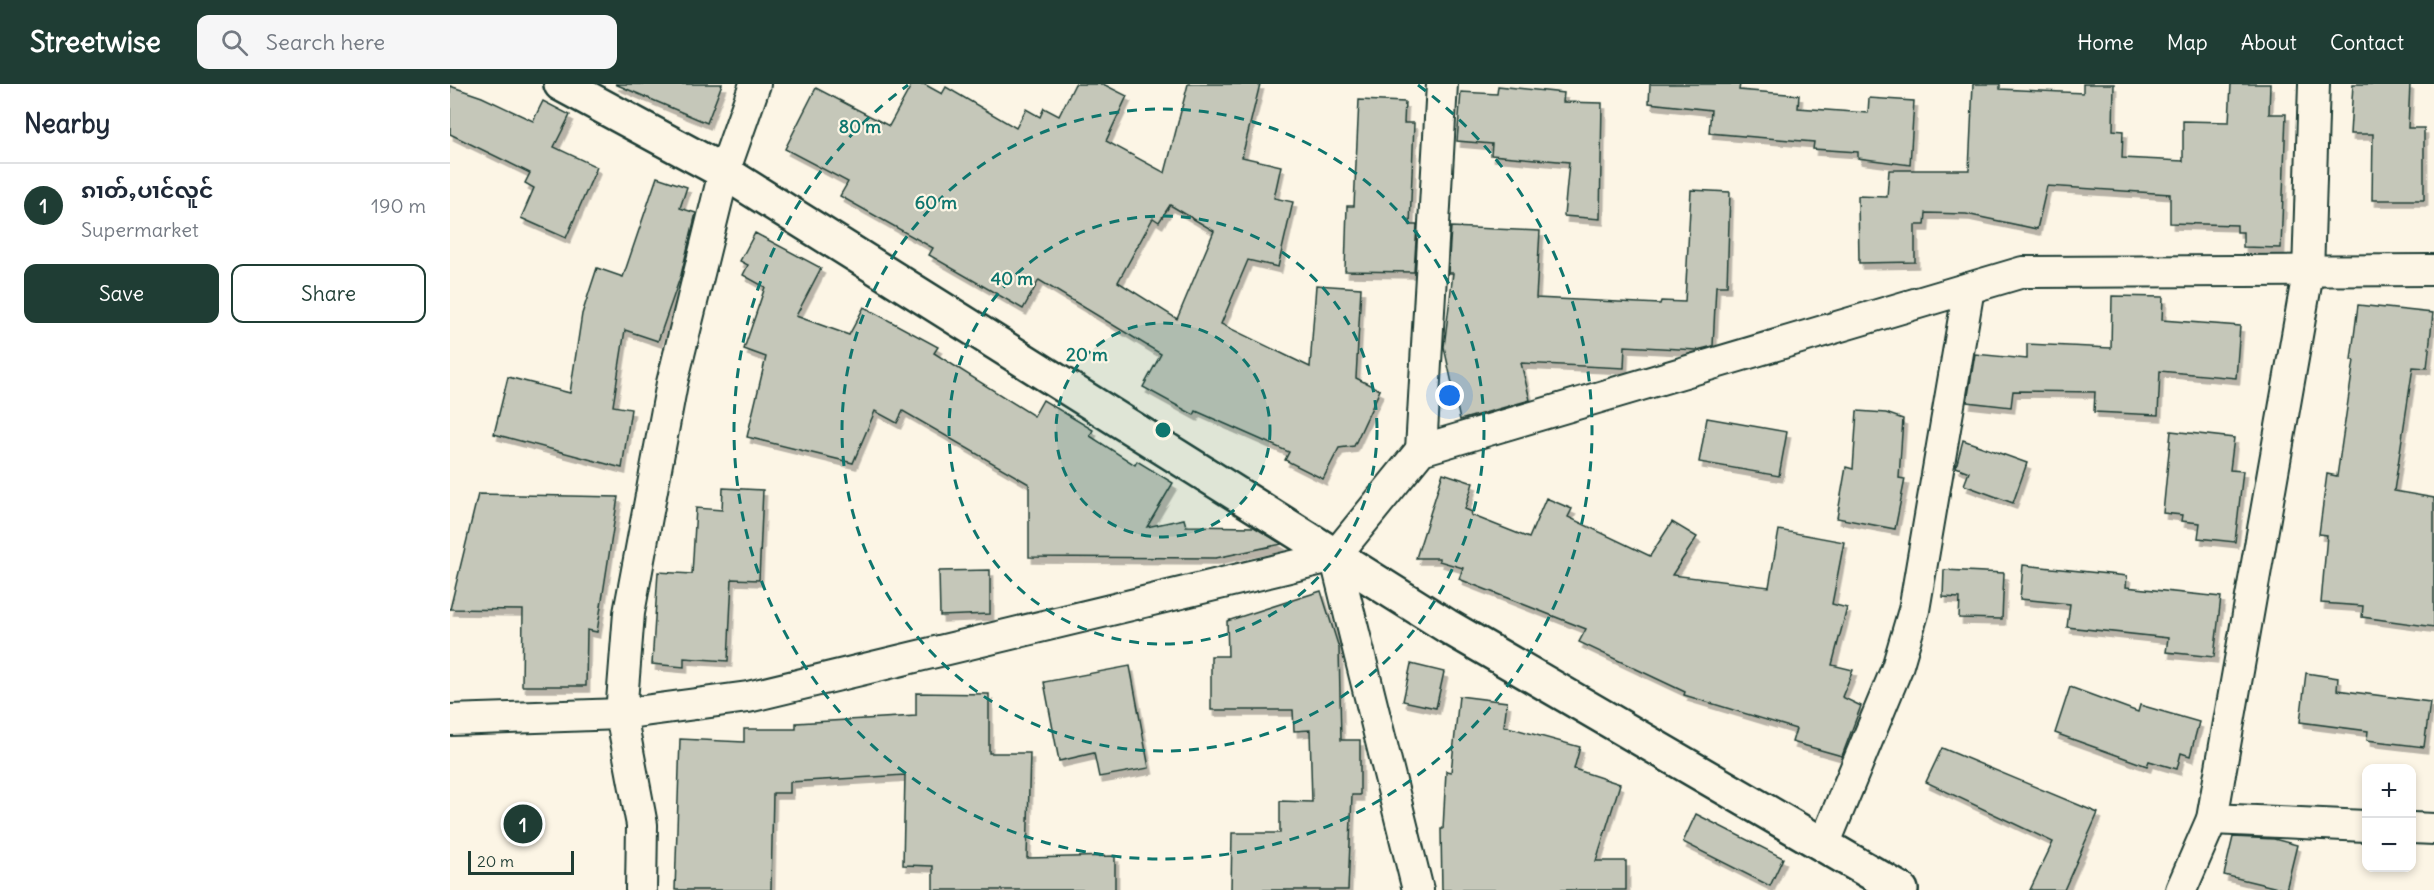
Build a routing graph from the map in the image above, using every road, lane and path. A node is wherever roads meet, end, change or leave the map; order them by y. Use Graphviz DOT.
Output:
graph roads {
  1 [pos="561,84"];
  2 [pos="755,84"];
  3 [pos="1442,84"];
  4 [pos="2314,84"];
  5 [pos="724,172"];
  6 [pos="2434,270"];
  7 [pos="2308,273"];
  8 [pos="1969,288"];
  9 [pos="1421,450"];
  10 [pos="1335,556"];
  11 [pos="621,714"];
  12 [pos="450,720"];
  13 [pos="2212,819"];
  14 [pos="2362,826"];
  15 [pos="2416,828"];
  16 [pos="2434,829"];
  17 [pos="1824,845"];
  18 [pos="641,890"];
  19 [pos="1418,890"];
  20 [pos="1901,890"];
  21 [pos="2181,890"];
  1 -- 5 [label="highway"];
  2 -- 5 [label="street"];
  3 -- 9 [label="street"];
  4 -- 7 [label="street"];
  5 -- 10 [label="highway"];
  5 -- 11 [label="street"];
  6 -- 7 [label="street"];
  7 -- 8 [label="street"];
  7 -- 13 [label="street"];
  8 -- 9 [label="street"];
  8 -- 17 [label="street"];
  9 -- 10 [label="street"];
  10 -- 11 [label="street"];
  10 -- 17 [label="highway"];
  10 -- 19 [label="street"];
  11 -- 12 [label="street"];
  11 -- 18 [label="street"];
  13 -- 14 [label="street"];
  13 -- 21 [label="street"];
  15 -- 16 [label="street"];
  17 -- 20 [label="highway"];
}
